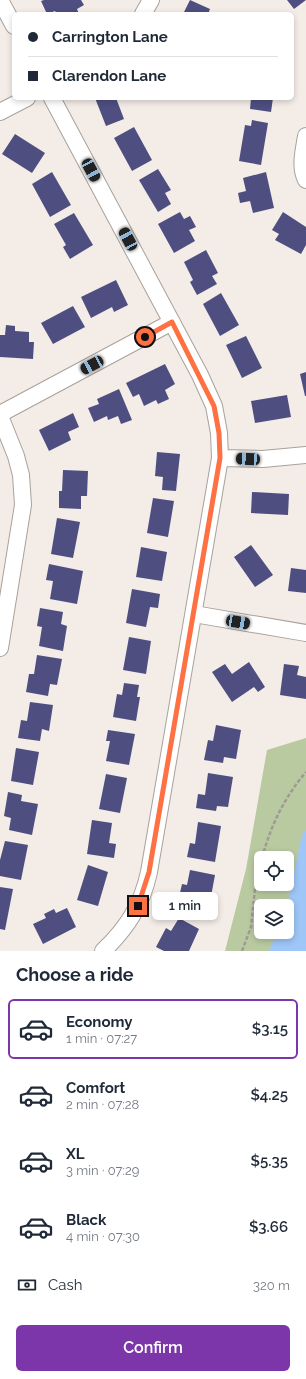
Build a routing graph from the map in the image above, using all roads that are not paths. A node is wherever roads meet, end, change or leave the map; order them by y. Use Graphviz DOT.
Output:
graph roads {
  1 [pos="0,0"];
  2 [pos="151,0"];
  3 [pos="144,12"];
  4 [pos="12,22"];
  5 [pos="23,100"];
  6 [pos="53,100"];
  7 [pos="0,112"];
  8 [pos="306,136"];
  9 [pos="306,180"];
  10 [pos="172,322"];
  11 [pos="0,415"];
  12 [pos="306,455"];
  13 [pos="220,458"];
  14 [pos="5,593"];
  15 [pos="194,614"];
  16 [pos="306,633"];
  17 [pos="0,648"];
  18 [pos="103,951"];
  1 -- 4 [label="street"];
  2 -- 3 [label="street"];
  5 -- 7 [label="street"];
  6 -- 10 [label="street"];
  8 -- 9 [label="street"];
  10 -- 11 [label="street"];
  10 -- 13 [label="street"];
  11 -- 14 [label="street"];
  12 -- 13 [label="street"];
  13 -- 15 [label="street"];
  14 -- 17 [label="street"];
  15 -- 16 [label="street"];
  15 -- 18 [label="street"];
}
